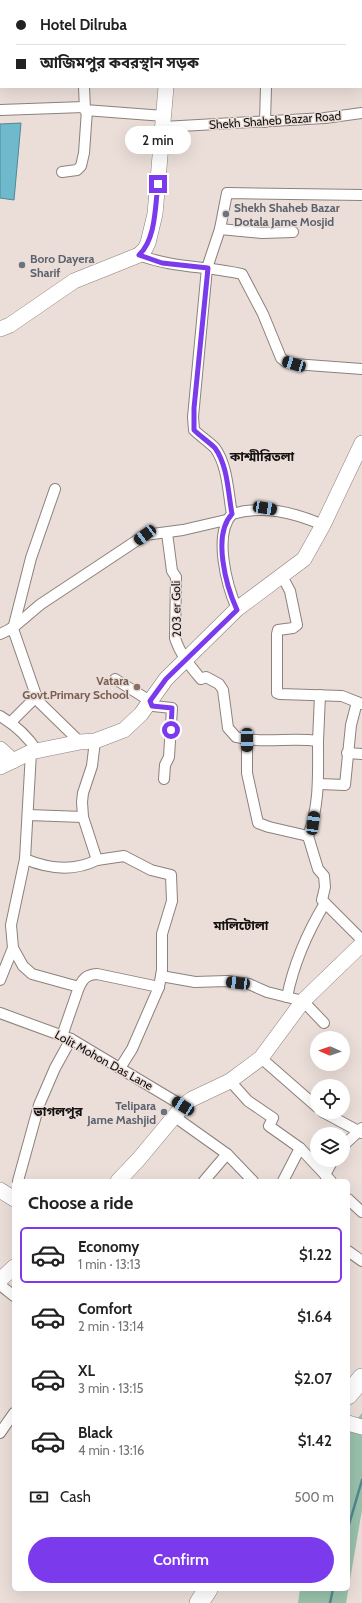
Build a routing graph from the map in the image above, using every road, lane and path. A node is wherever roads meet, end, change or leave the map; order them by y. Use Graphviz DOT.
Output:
graph roads {
  1 [pos="84,88"];
  2 [pos="166,88"];
  3 [pos="266,88"];
  4 [pos="86,109"];
  5 [pos="0,110"];
  6 [pos="362,113"];
  7 [pos="164,117"];
  8 [pos="265,122"];
  9 [pos="186,126"];
  10 [pos="62,172"];
  11 [pos="362,195"];
  12 [pos="220,229"];
  13 [pos="293,232"];
  14 [pos="139,255"];
  15 [pos="208,268"];
  16 [pos="0,329"];
  17 [pos="362,369"];
  18 [pos="362,443"];
  19 [pos="55,489"];
  20 [pos="229,517"];
  21 [pos="323,525"];
  22 [pos="166,533"];
  23 [pos="282,576"];
  24 [pos="237,610"];
  25 [pos="13,629"];
  26 [pos="0,634"];
  27 [pos="186,661"];
  28 [pos="115,679"];
  29 [pos="320,695"];
  30 [pos="36,697"];
  31 [pos="150,701"];
  32 [pos="360,703"];
  33 [pos="0,716"];
  34 [pos="11,722"];
  35 [pos="247,740"];
  36 [pos="87,741"];
  37 [pos="318,741"];
  38 [pos="0,749"];
  39 [pos="34,751"];
  40 [pos="347,753"];
  41 [pos="362,754"];
  42 [pos="5,763"];
  43 [pos="164,779"];
  44 [pos="319,784"];
  45 [pos="28,815"];
  46 [pos="83,817"];
  47 [pos="308,836"];
  48 [pos="25,859"];
  49 [pos="96,860"];
  50 [pos="325,903"];
  51 [pos="362,940"];
  52 [pos="362,944"];
  53 [pos="13,948"];
  54 [pos="160,976"];
  55 [pos="0,980"];
  56 [pos="79,987"];
  57 [pos="159,988"];
  58 [pos="287,997"];
  59 [pos="303,1001"];
  60 [pos="0,1012"];
  61 [pos="324,1023"];
  62 [pos="67,1038"];
  63 [pos="261,1058"];
  64 [pos="120,1068"];
  65 [pos="230,1081"];
  66 [pos="310,1102"];
  67 [pos="179,1112"];
  68 [pos="337,1119"];
  69 [pos="361,1131"];
  70 [pos="350,1140"];
  71 [pos="300,1148"];
  72 [pos="227,1154"];
  73 [pos="331,1167"];
  74 [pos="328,1178"];
  75 [pos="19,1179"];
  76 [pos="120,1179"];
  77 [pos="206,1179"];
  78 [pos="251,1179"];
  79 [pos="283,1179"];
  80 [pos="0,1190"];
  81 [pos="12,1196"];
  82 [pos="350,1201"];
  83 [pos="362,1212"];
  84 [pos="350,1252"];
  85 [pos="362,1261"];
  86 [pos="12,1269"];
  87 [pos="0,1280"];
  88 [pos="0,1285"];
  89 [pos="12,1294"];
  90 [pos="362,1378"];
  91 [pos="350,1393"];
  92 [pos="12,1416"];
  93 [pos="350,1424"];
  94 [pos="362,1427"];
  95 [pos="0,1432"];
  96 [pos="207,1591"];
  97 [pos="200,1603"];
  1 -- 4 [label="street"];
  2 -- 7 [label="street"];
  3 -- 8 [label="street"];
  4 -- 5 [label="street, Shekh Shaheb Bazar Road"];
  4 -- 7 [label="street, Shekh Shaheb Bazar Road"];
  4 -- 10 [label="street"];
  6 -- 8 [label="street, Shekh Shaheb Bazar Road"];
  7 -- 9 [label="street, Shekh Shaheb Bazar Road"];
  7 -- 9 [label="street"];
  7 -- 14 [label="street"];
  8 -- 9 [label="street, Shekh Shaheb Bazar Road"];
  11 -- 12 [label="street"];
  12 -- 13 [label="street"];
  12 -- 15 [label="street"];
  14 -- 15 [label="street"];
  14 -- 16 [label="street"];
  15 -- 17 [label="street"];
  15 -- 20 [label="street"];
  18 -- 21 [label="street"];
  19 -- 25 [label="street"];
  20 -- 21 [label="street"];
  20 -- 22 [label="street"];
  20 -- 24 [label="street"];
  21 -- 23 [label="street"];
  22 -- 25 [label="street"];
  22 -- 27 [label="street, 203 er Goli"];
  23 -- 24 [label="street"];
  23 -- 29 [label="street"];
  24 -- 27 [label="street"];
  25 -- 26 [label="street"];
  25 -- 30 [label="street"];
  27 -- 31 [label="street"];
  27 -- 35 [label="street, 203 er Goli"];
  28 -- 31 [label="street"];
  29 -- 32 [label="street"];
  29 -- 37 [label="street"];
  30 -- 34 [label="street"];
  30 -- 36 [label="street"];
  31 -- 36 [label="street"];
  31 -- 43 [label="street"];
  32 -- 40 [label="street"];
  33 -- 34 [label="street"];
  34 -- 39 [label="street"];
  35 -- 37 [label="street"];
  35 -- 47 [label="street"];
  36 -- 39 [label="street"];
  36 -- 46 [label="street"];
  37 -- 44 [label="street"];
  38 -- 42 [label="street"];
  39 -- 42 [label="street"];
  39 -- 45 [label="street"];
  40 -- 41 [label="street"];
  40 -- 44 [label="street"];
  44 -- 47 [label="street"];
  45 -- 46 [label="street"];
  45 -- 48 [label="street"];
  46 -- 49 [label="street"];
  47 -- 50 [label="street"];
  48 -- 49 [label="street"];
  48 -- 53 [label="street"];
  49 -- 54 [label="street"];
  50 -- 51 [label="street"];
  50 -- 58 [label="street"];
  52 -- 59 [label="street"];
  53 -- 55 [label="street"];
  53 -- 56 [label="street"];
  54 -- 57 [label="street"];
  54 -- 58 [label="street"];
  56 -- 57 [label="street"];
  56 -- 62 [label="street"];
  57 -- 64 [label="street"];
  58 -- 59 [label="street"];
  59 -- 61 [label="street"];
  59 -- 63 [label="street"];
  60 -- 62 [label="street, Lolit Mohon Das Lane"];
  62 -- 64 [label="street, Lolit Mohon Das Lane"];
  62 -- 75 [label="street"];
  63 -- 65 [label="street"];
  63 -- 66 [label="street"];
  64 -- 67 [label="street, Lolit Mohon Das Lane"];
  65 -- 67 [label="street"];
  65 -- 71 [label="street"];
  67 -- 72 [label="street, Lolit Mohon Das Lane"];
  67 -- 76 [label="street"];
  68 -- 69 [label="street"];
  69 -- 70 [label="street"];
  71 -- 74 [label="street"];
  71 -- 79 [label="street"];
  72 -- 77 [label="street"];
  72 -- 78 [label="street, Lolit Mohon Das Lane"];
  73 -- 74 [label="street"];
  80 -- 81 [label="street"];
  82 -- 83 [label="street"];
  84 -- 85 [label="street"];
  86 -- 87 [label="street"];
  88 -- 89 [label="street"];
  90 -- 91 [label="highway"];
  92 -- 95 [label="street"];
  93 -- 94 [label="street"];
  96 -- 97 [label="highway"];
}
